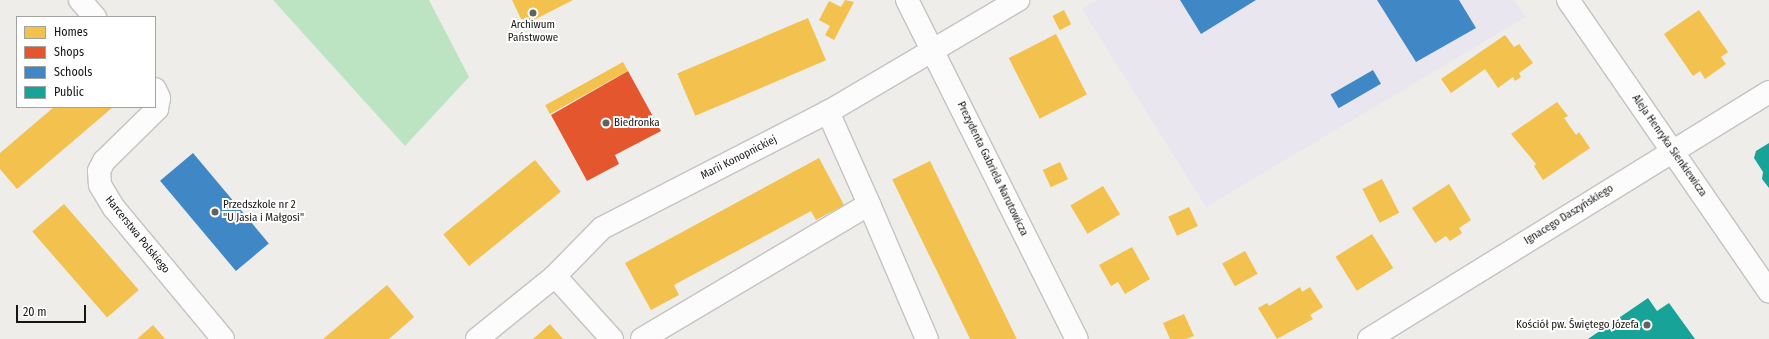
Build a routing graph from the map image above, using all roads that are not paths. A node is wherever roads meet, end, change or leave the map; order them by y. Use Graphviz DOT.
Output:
graph roads {
  1 [pos="80,0"];
  2 [pos="907,0"];
  3 [pos="1018,0"];
  4 [pos="1568,0"];
  5 [pos="94,16"];
  6 [pos="933,50"];
  7 [pos="156,91"];
  8 [pos="1769,92"];
  9 [pos="828,112"];
  10 [pos="1672,150"];
  11 [pos="869,204"];
  12 [pos="555,276"];
  13 [pos="1769,291"];
  14 [pos="223,339"];
  15 [pos="477,339"];
  16 [pos="612,339"];
  17 [pos="642,339"];
  18 [pos="927,339"];
  19 [pos="1077,339"];
  20 [pos="1369,339"];
  1 -- 5 [label="street"];
  2 -- 6 [label="street, Prezydenta Gabriela Narutowicza"];
  3 -- 6 [label="street, Marii Konopnickiej"];
  4 -- 10 [label="street, Aleja Henryka Sienkiewicza"];
  6 -- 9 [label="street, Marii Konopnickiej"];
  6 -- 19 [label="street, Prezydenta Gabriela Narutowicza"];
  7 -- 14 [label="street, Harcerstwa Polskiego"];
  8 -- 10 [label="street, Ignacego Daszyńskiego"];
  9 -- 11 [label="street"];
  9 -- 12 [label="street, Marii Konopnickiej"];
  10 -- 13 [label="street, Aleja Henryka Sienkiewicza"];
  10 -- 20 [label="street, Ignacego Daszyńskiego"];
  11 -- 17 [label="street"];
  11 -- 18 [label="street"];
  12 -- 15 [label="street, Marii Konopnickiej"];
  12 -- 16 [label="street"];
}
